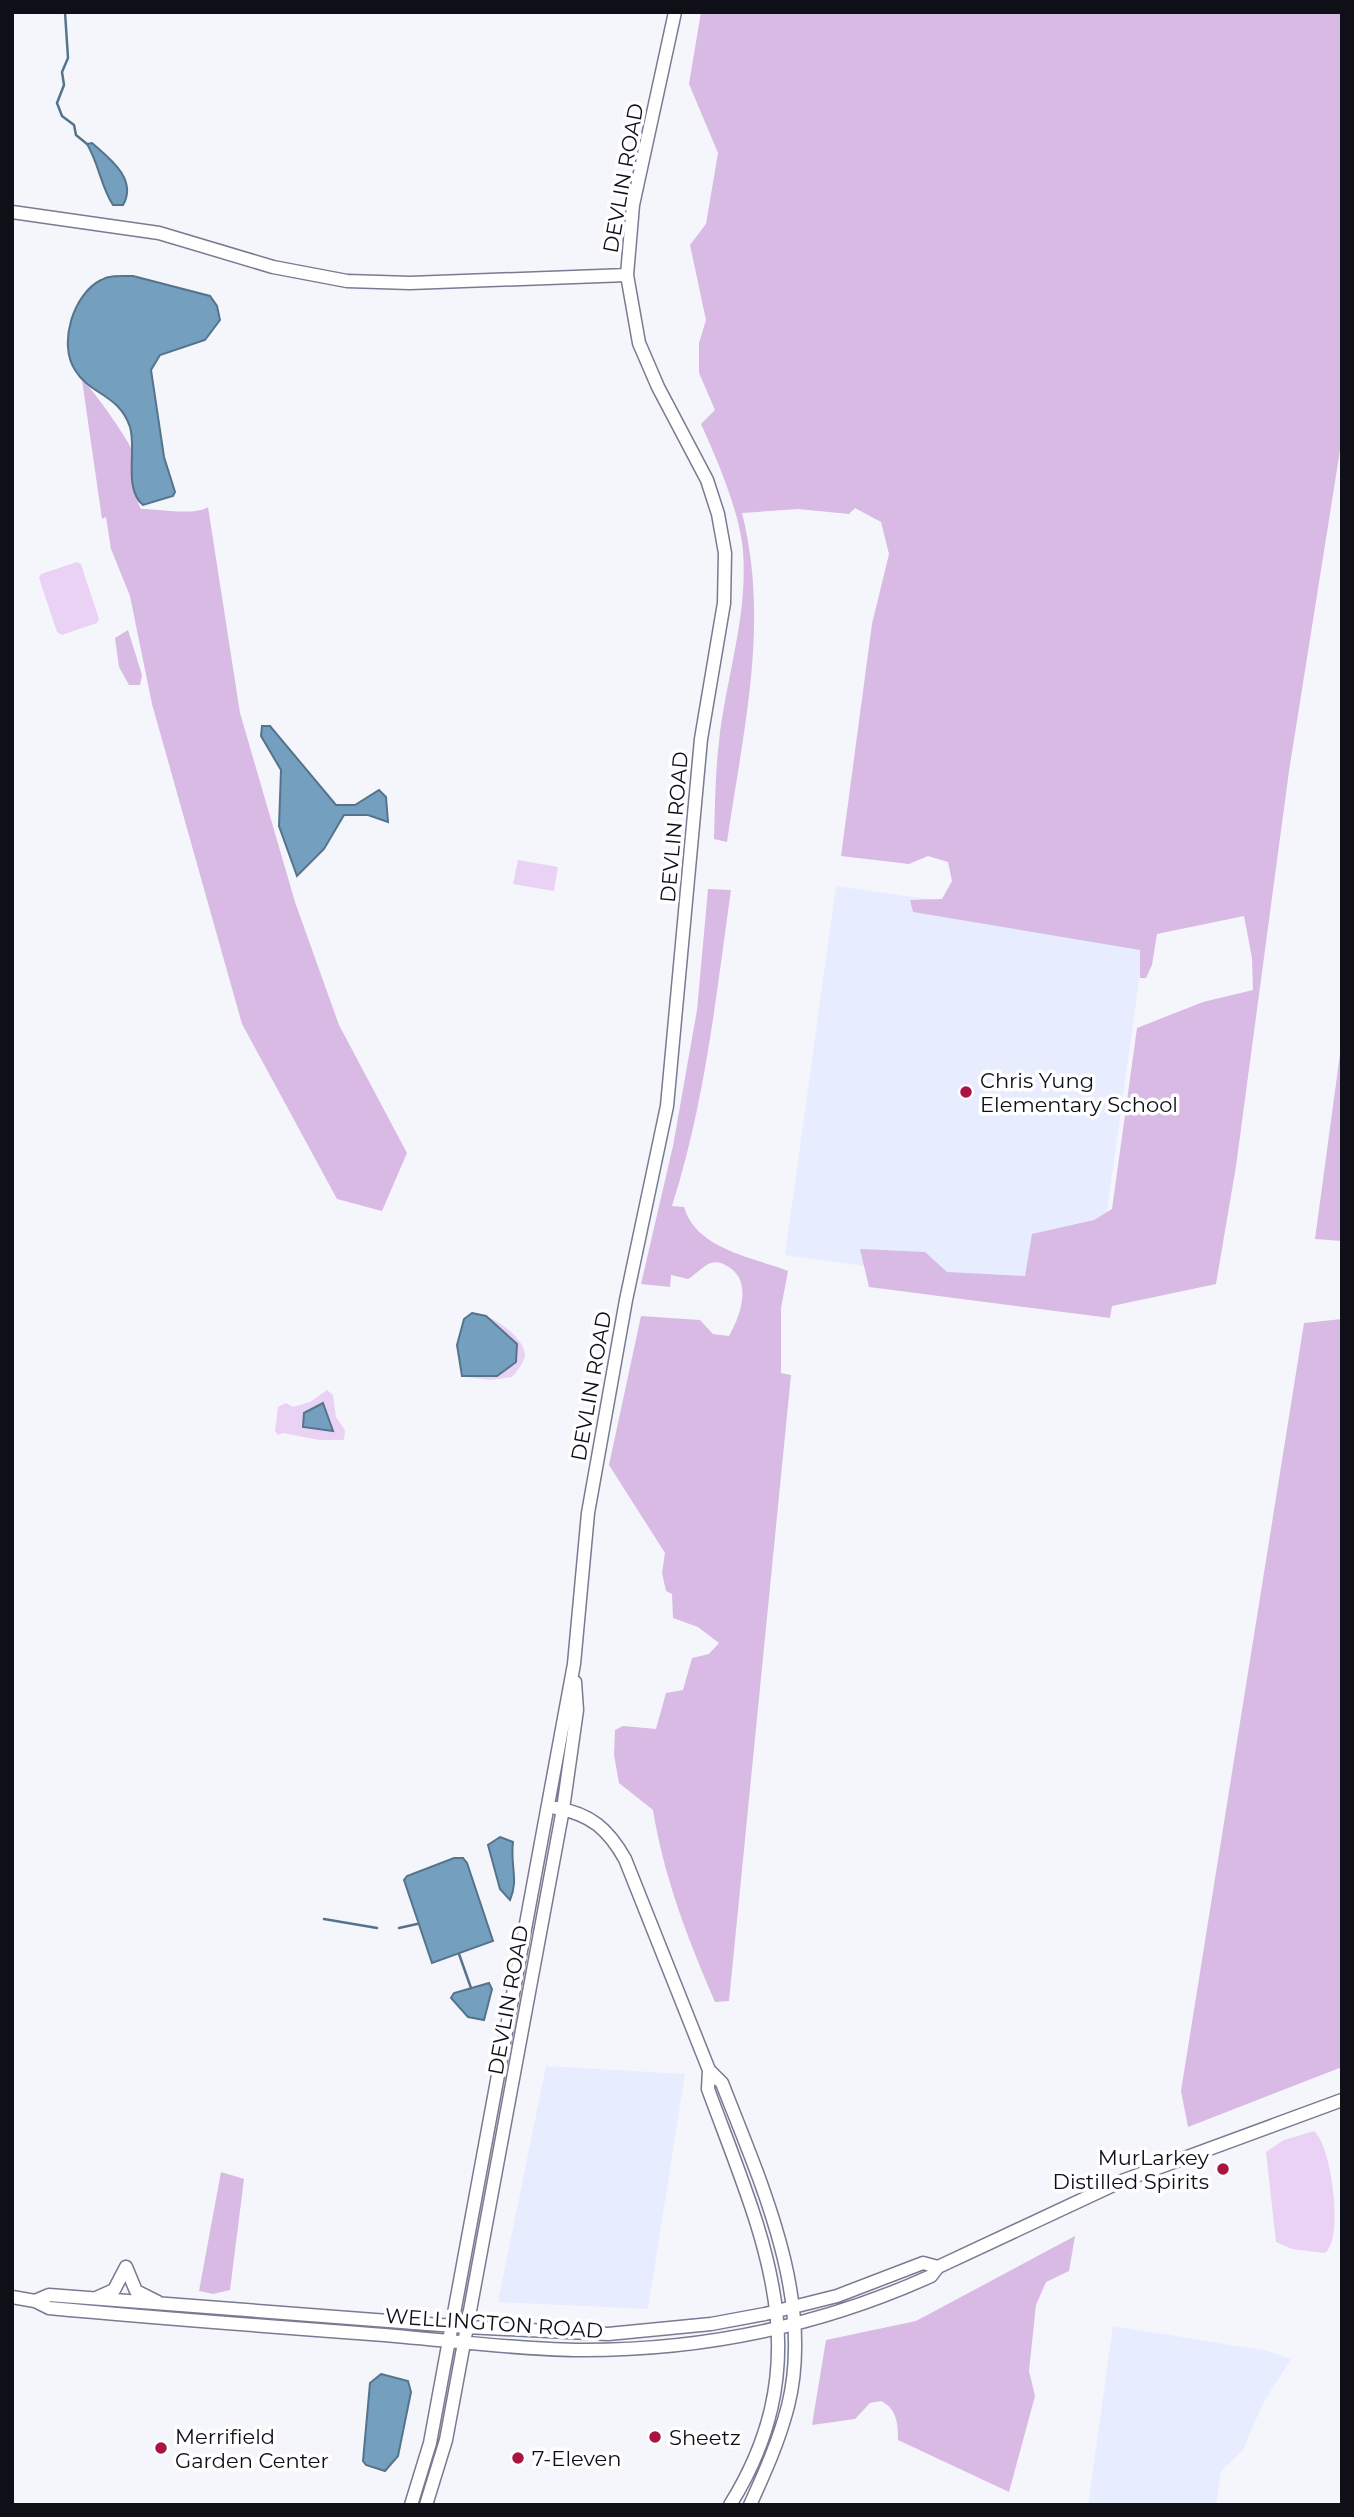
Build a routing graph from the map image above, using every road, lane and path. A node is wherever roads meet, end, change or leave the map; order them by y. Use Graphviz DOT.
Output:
graph roads {
  1 [pos="676,12"];
  2 [pos="12,212"];
  3 [pos="627,275"];
  4 [pos="573,1664"];
  5 [pos="548,1806"];
  6 [pos="563,1809"];
  7 [pos="709,2070"];
  8 [pos="1342,2100"];
  9 [pos="938,2267"];
  10 [pos="12,2297"];
  11 [pos="90,2299"];
  12 [pos="35,2301"];
  13 [pos="164,2305"];
  14 [pos="793,2307"];
  15 [pos="777,2311"];
  16 [pos="451,2326"];
  17 [pos="794,2326"];
  18 [pos="467,2328"];
  19 [pos="778,2330"];
  20 [pos="449,2340"];
  21 [pos="465,2341"];
  22 [pos="411,2505"];
  23 [pos="426,2505"];
  24 [pos="730,2505"];
  25 [pos="750,2505"];
  1 -- 3 [label="main road, DEVLIN ROAD"];
  2 -- 3 [label="main road"];
  3 -- 4 [label="main road, DEVLIN ROAD"];
  4 -- 5 [label="main road, DEVLIN ROAD"];
  4 -- 6 [label="main road, DEVLIN ROAD"];
  5 -- 6 [label="main road"];
  5 -- 16 [label="main road, DEVLIN ROAD"];
  6 -- 7 [label="main road"];
  6 -- 18 [label="main road, DEVLIN ROAD"];
  7 -- 14 [label="main road"];
  7 -- 15 [label="main road"];
  8 -- 9 [label="main road, WELLINGTON ROAD"];
  9 -- 14 [label="main road, WELLINGTON ROAD"];
  9 -- 17 [label="main road, WELLINGTON ROAD"];
  10 -- 12 [label="main road, WELLINGTON ROAD"];
  11 -- 12 [label="main road, WELLINGTON ROAD"];
  11 -- 13 [label="main road, WELLINGTON ROAD"];
  11 -- 13 [label="main road"];
  12 -- 20 [label="main road, WELLINGTON ROAD"];
  13 -- 16 [label="main road, WELLINGTON ROAD"];
  14 -- 15 [label="main road, WELLINGTON ROAD"];
  14 -- 17 [label="main road"];
  15 -- 18 [label="main road, WELLINGTON ROAD"];
  15 -- 19 [label="main road"];
  16 -- 18 [label="main road, WELLINGTON ROAD"];
  16 -- 20 [label="main road, DEVLIN ROAD"];
  17 -- 19 [label="main road, WELLINGTON ROAD"];
  17 -- 25 [label="main road"];
  18 -- 21 [label="main road, DEVLIN ROAD"];
  19 -- 21 [label="main road, WELLINGTON ROAD"];
  19 -- 24 [label="main road"];
  20 -- 21 [label="main road, WELLINGTON ROAD"];
  20 -- 22 [label="main road, DEVLIN ROAD"];
  21 -- 23 [label="main road, DEVLIN ROAD"];
}
